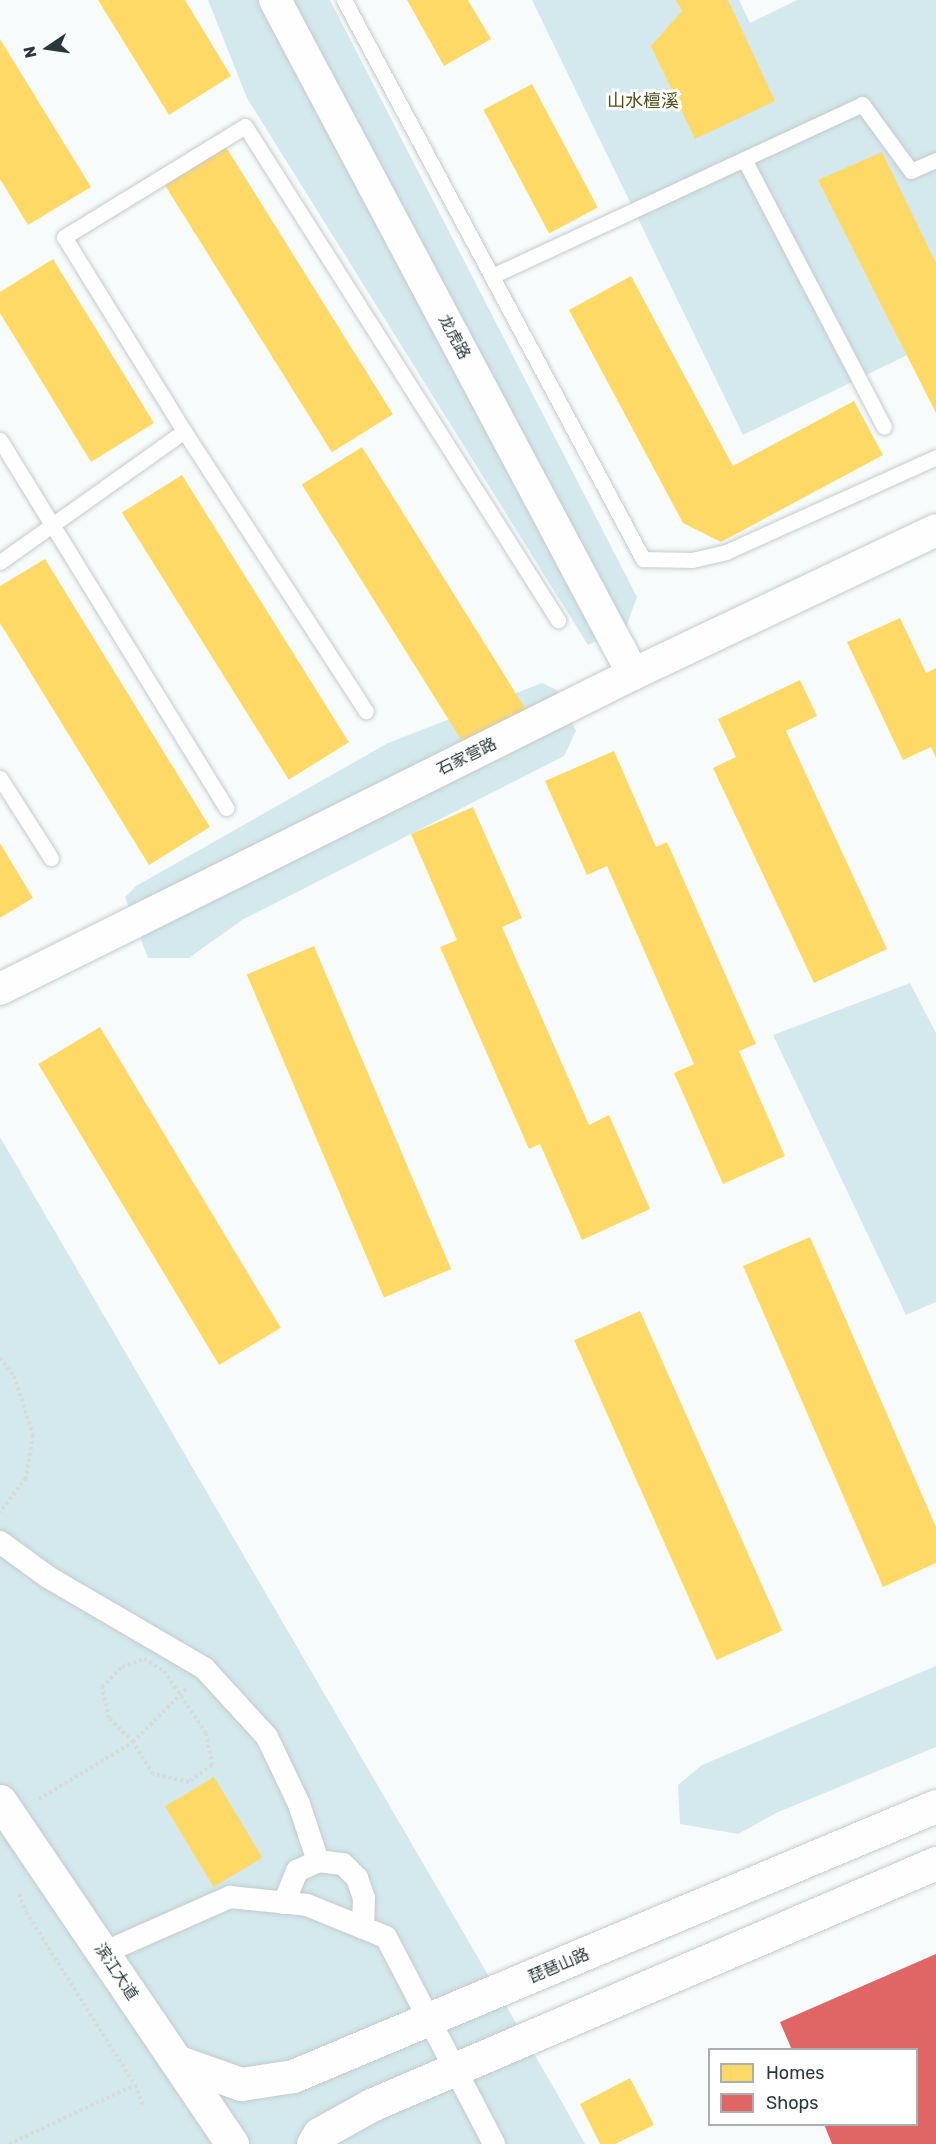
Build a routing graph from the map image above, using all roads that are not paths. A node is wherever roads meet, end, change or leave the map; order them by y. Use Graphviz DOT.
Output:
graph roads {
  1 [pos="275,0"];
  2 [pos="344,0"];
  3 [pos="744,159"];
  4 [pos="936,160"];
  5 [pos="492,276"];
  6 [pos="884,428"];
  7 [pos="184,431"];
  8 [pos="0,440"];
  9 [pos="936,457"];
  10 [pos="53,524"];
  11 [pos="936,530"];
  12 [pos="0,562"];
  13 [pos="558,620"];
  14 [pos="633,674"];
  15 [pos="366,711"];
  16 [pos="0,778"];
  17 [pos="226,808"];
  18 [pos="51,858"];
  19 [pos="0,989"];
  20 [pos="0,1542"];
  21 [pos="936,1806"];
  22 [pos="5,1809"];
  23 [pos="318,1861"];
  24 [pos="936,1863"];
  25 [pos="284,1903"];
  26 [pos="363,1928"];
  27 [pos="103,1953"];
  28 [pos="428,2021"];
  29 [pos="176,2061"];
  30 [pos="453,2068"];
  31 [pos="232,2144"];
  32 [pos="313,2144"];
  33 [pos="494,2144"];
  1 -- 14 [label="street, 龙虎路"];
  2 -- 5 [label="lane"];
  3 -- 4 [label="lane"];
  3 -- 5 [label="lane"];
  3 -- 6 [label="lane"];
  5 -- 9 [label="lane"];
  7 -- 10 [label="lane"];
  7 -- 13 [label="lane"];
  7 -- 15 [label="lane"];
  8 -- 10 [label="lane"];
  10 -- 12 [label="lane"];
  10 -- 17 [label="lane"];
  11 -- 14 [label="street, 石家营路"];
  14 -- 19 [label="street, 石家营路"];
  16 -- 18 [label="lane"];
  20 -- 23 [label="street"];
  21 -- 28 [label="main road, 琵琶山路"];
  22 -- 27 [label="main road, 滨江大道"];
  23 -- 25 [label="street"];
  23 -- 26 [label="street"];
  24 -- 30 [label="main road"];
  25 -- 26 [label="street"];
  25 -- 27 [label="street"];
  26 -- 28 [label="street"];
  27 -- 29 [label="main road, 滨江大道"];
  28 -- 29 [label="main road, 琵琶山路"];
  28 -- 30 [label="street"];
  29 -- 31 [label="main road, 滨江大道"];
  30 -- 32 [label="main road"];
  30 -- 33 [label="street"];
}
